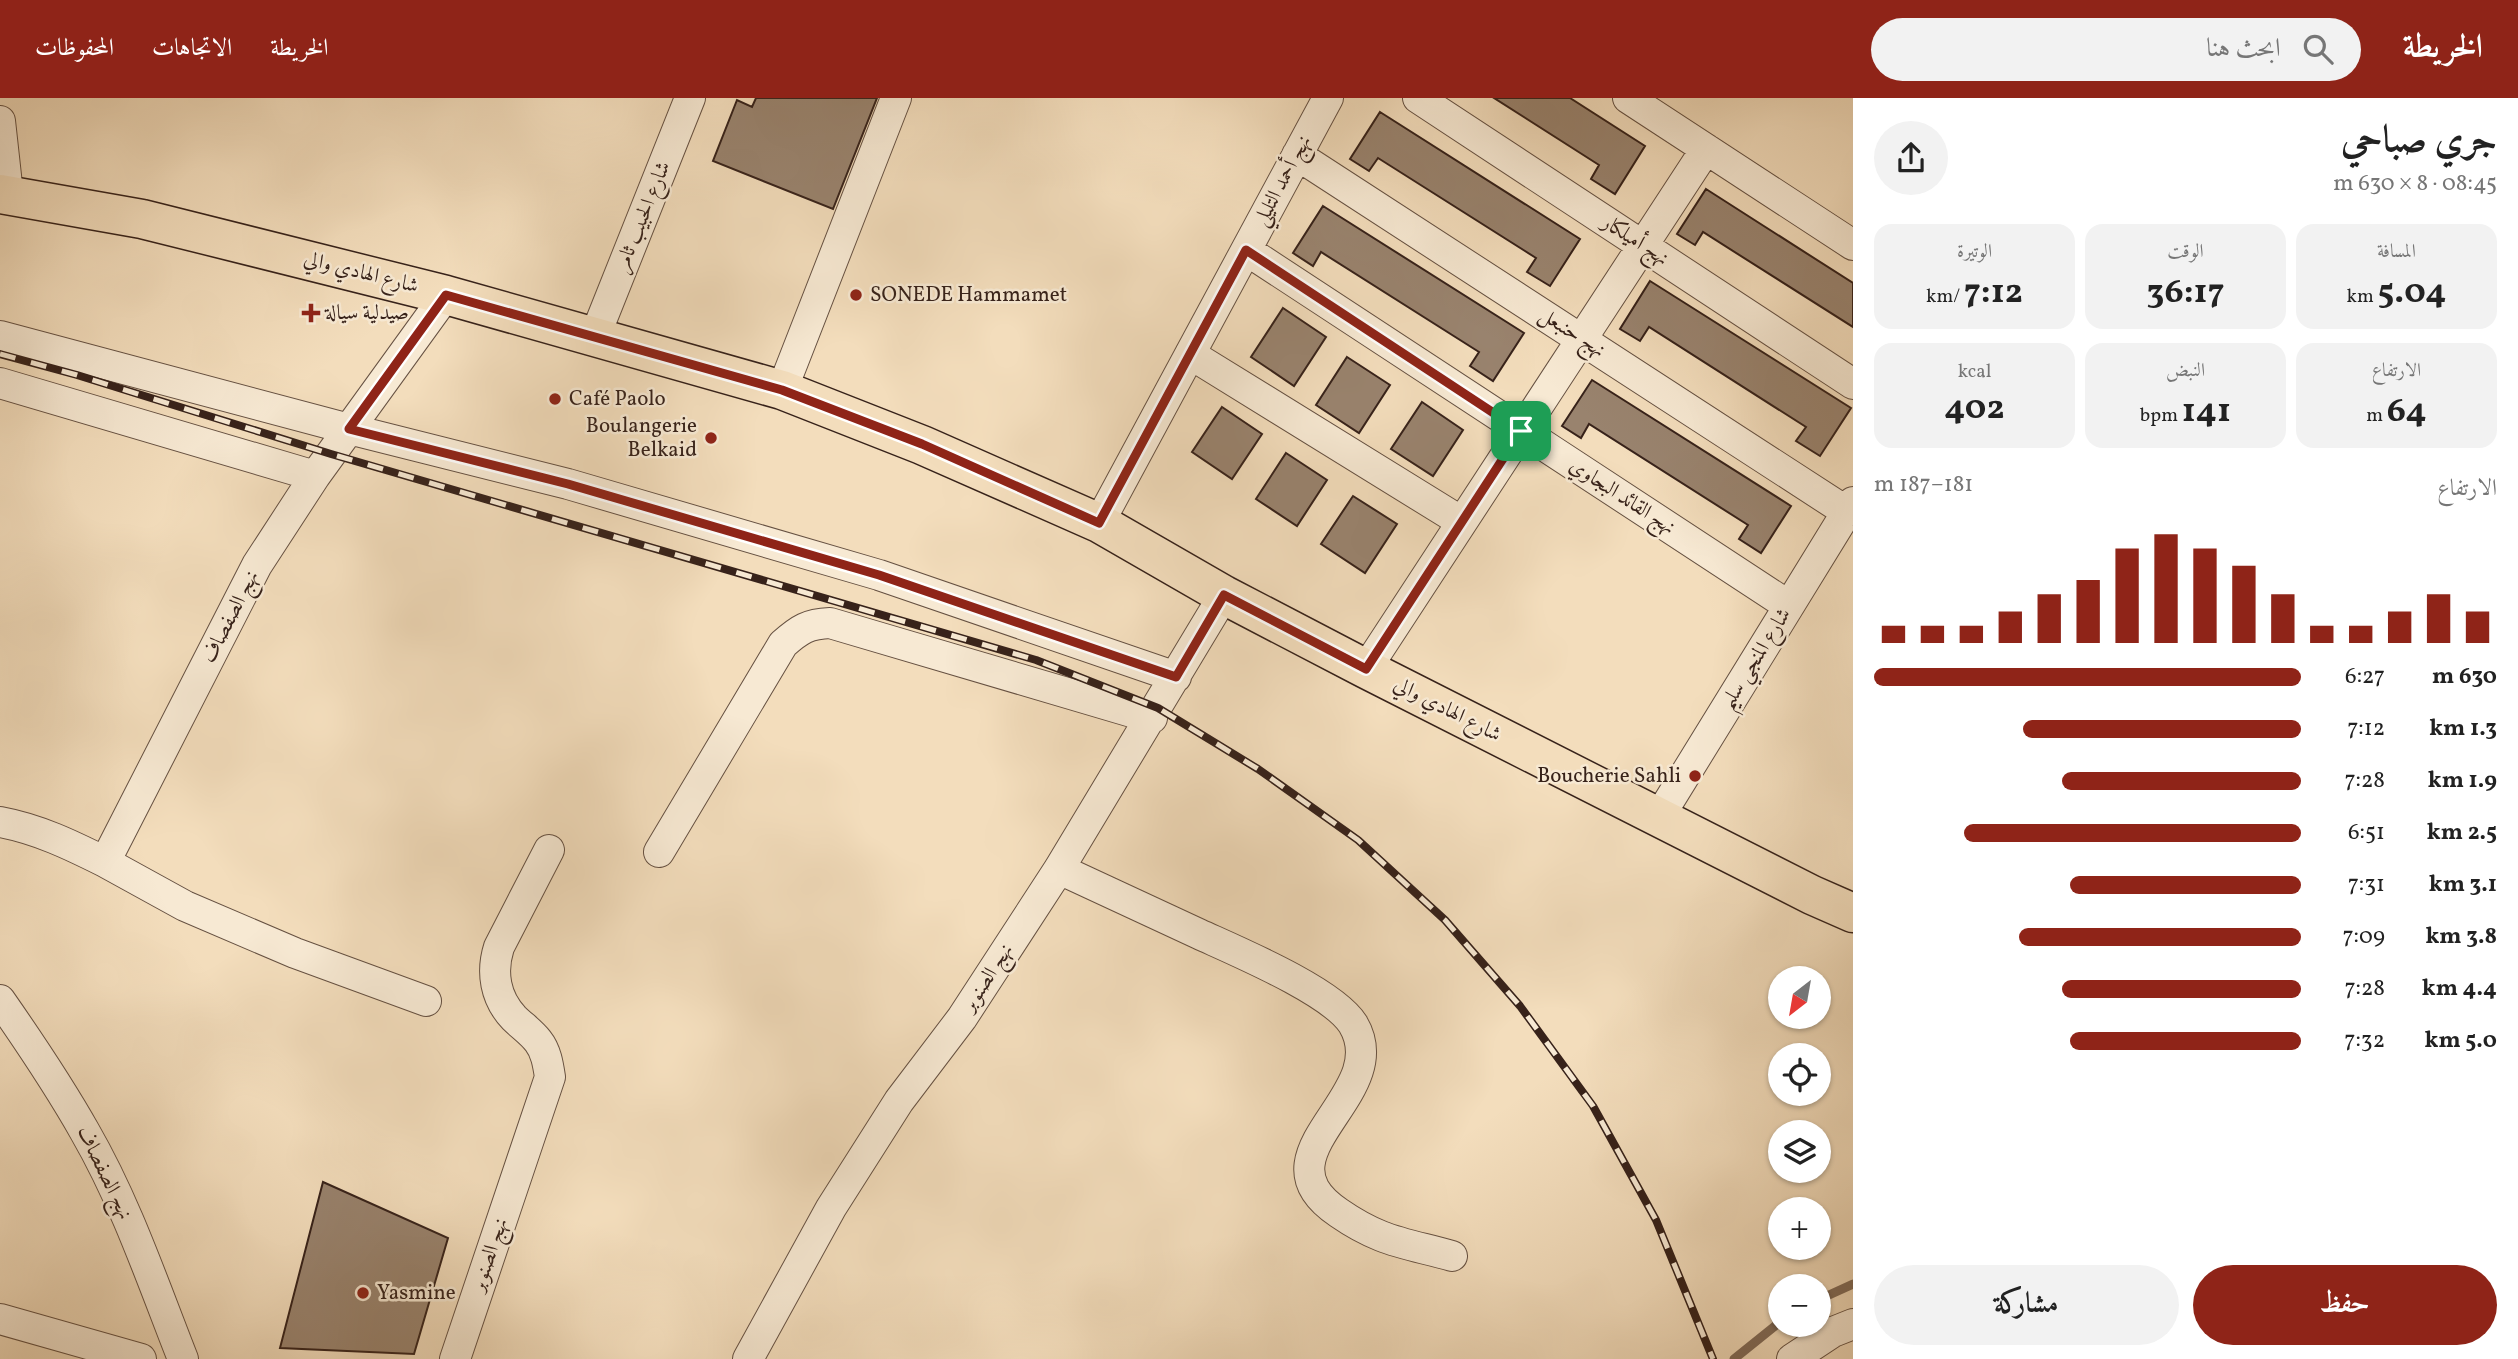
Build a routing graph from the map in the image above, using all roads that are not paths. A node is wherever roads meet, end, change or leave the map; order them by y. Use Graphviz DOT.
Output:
graph roads {
  1 [pos="690,98"];
  2 [pos="897,98"];
  3 [pos="1328,98"];
  4 [pos="1418,98"];
  5 [pos="1629,98"];
  6 [pos="0,121"];
  7 [pos="1706,149"];
  8 [pos="1297,155"];
  9 [pos="4,194"];
  10 [pos="1853,245"];
  11 [pos="1643,246"];
  12 [pos="1246,250"];
  13 [pos="446,295"];
  14 [pos="0,336"];
  15 [pos="595,336"];
  16 [pos="1581,339"];
  17 [pos="1190,354"];
  18 [pos="0,383"];
  19 [pos="1853,384"];
  20 [pos="782,390"];
  21 [pos="349,429"];
  22 [pos="1521,431"];
  23 [pos="315,476"];
  24 [pos="1850,507"];
  25 [pos="1462,522"];
  26 [pos="1099,523"];
  27 [pos="1224,595"];
  28 [pos="1788,606"];
  29 [pos="1366,669"];
  30 [pos="1176,677"];
  31 [pos="1152,718"];
  32 [pos="1658,817"];
  33 [pos="0,822"];
  34 [pos="549,850"];
  35 [pos="659,852"];
  36 [pos="105,862"];
  37 [pos="1059,869"];
  38 [pos="1853,913"];
  39 [pos="0,1000"];
  40 [pos="426,1001"];
  41 [pos="1452,1256"];
  42 [pos="0,1319"];
  43 [pos="1853,1324"];
  44 [pos="141,1359"];
  45 [pos="183,1359"];
  46 [pos="455,1359"];
  47 [pos="748,1359"];
  48 [pos="1792,1359"];
  1 -- 15 [label="street, شارع الحبيب ثامر"];
  2 -- 20 [label="street"];
  3 -- 8 [label="street, نهج أحمد التليلي"];
  4 -- 11 [label="street, نهج أميلكار"];
  5 -- 7 [label="street"];
  6 -- 9 [label="street"];
  7 -- 10 [label="street"];
  7 -- 11 [label="street"];
  8 -- 12 [label="street, نهج أحمد التليلي"];
  8 -- 16 [label="street, نهج حنبعل"];
  9 -- 13 [label="main road, شارع الهادي والي"];
  11 -- 16 [label="street"];
  11 -- 19 [label="street, نهج أميلكار"];
  12 -- 17 [label="street, نهج أحمد التليلي"];
  12 -- 22 [label="street, نهج القائد البجاوي"];
  13 -- 15 [label="main road, شارع الهادي والي"];
  13 -- 21 [label="street, نهج الصفصاف"];
  14 -- 21 [label="street"];
  15 -- 20 [label="main road, شارع الهادي والي"];
  16 -- 22 [label="street"];
  16 -- 24 [label="street, نهج حنبعل"];
  17 -- 25 [label="street"];
  17 -- 26 [label="street, نهج أحمد التليلي"];
  18 -- 23 [label="street"];
  20 -- 26 [label="main road, شارع الهادي والي"];
  21 -- 23 [label="street, نهج الصفصاف"];
  21 -- 30 [label="street"];
  22 -- 25 [label="street"];
  22 -- 28 [label="street, نهج القائد البجاوي"];
  23 -- 36 [label="street, نهج الصفصاف"];
  24 -- 28 [label="street, شارع المنجي سليم"];
  25 -- 29 [label="street"];
  26 -- 27 [label="main road, شارع الهادي والي"];
  27 -- 29 [label="main road, شارع الهادي والي"];
  27 -- 30 [label="street, نهج الصنوبر"];
  28 -- 32 [label="street, شارع المنجي سليم"];
  29 -- 32 [label="main road, شارع الهادي والي"];
  30 -- 31 [label="street, نهج الصنوبر"];
  31 -- 35 [label="street"];
  31 -- 37 [label="street, نهج الصنوبر"];
  32 -- 38 [label="main road, شارع الهادي والي"];
  33 -- 36 [label="street"];
  34 -- 46 [label="street, نهج الصنوبر"];
  36 -- 40 [label="street"];
  37 -- 41 [label="street"];
  37 -- 47 [label="street, نهج الصنوبر"];
  39 -- 45 [label="street, نهج الصفصاف"];
  42 -- 44 [label="street"];
  43 -- 48 [label="street"];
}
